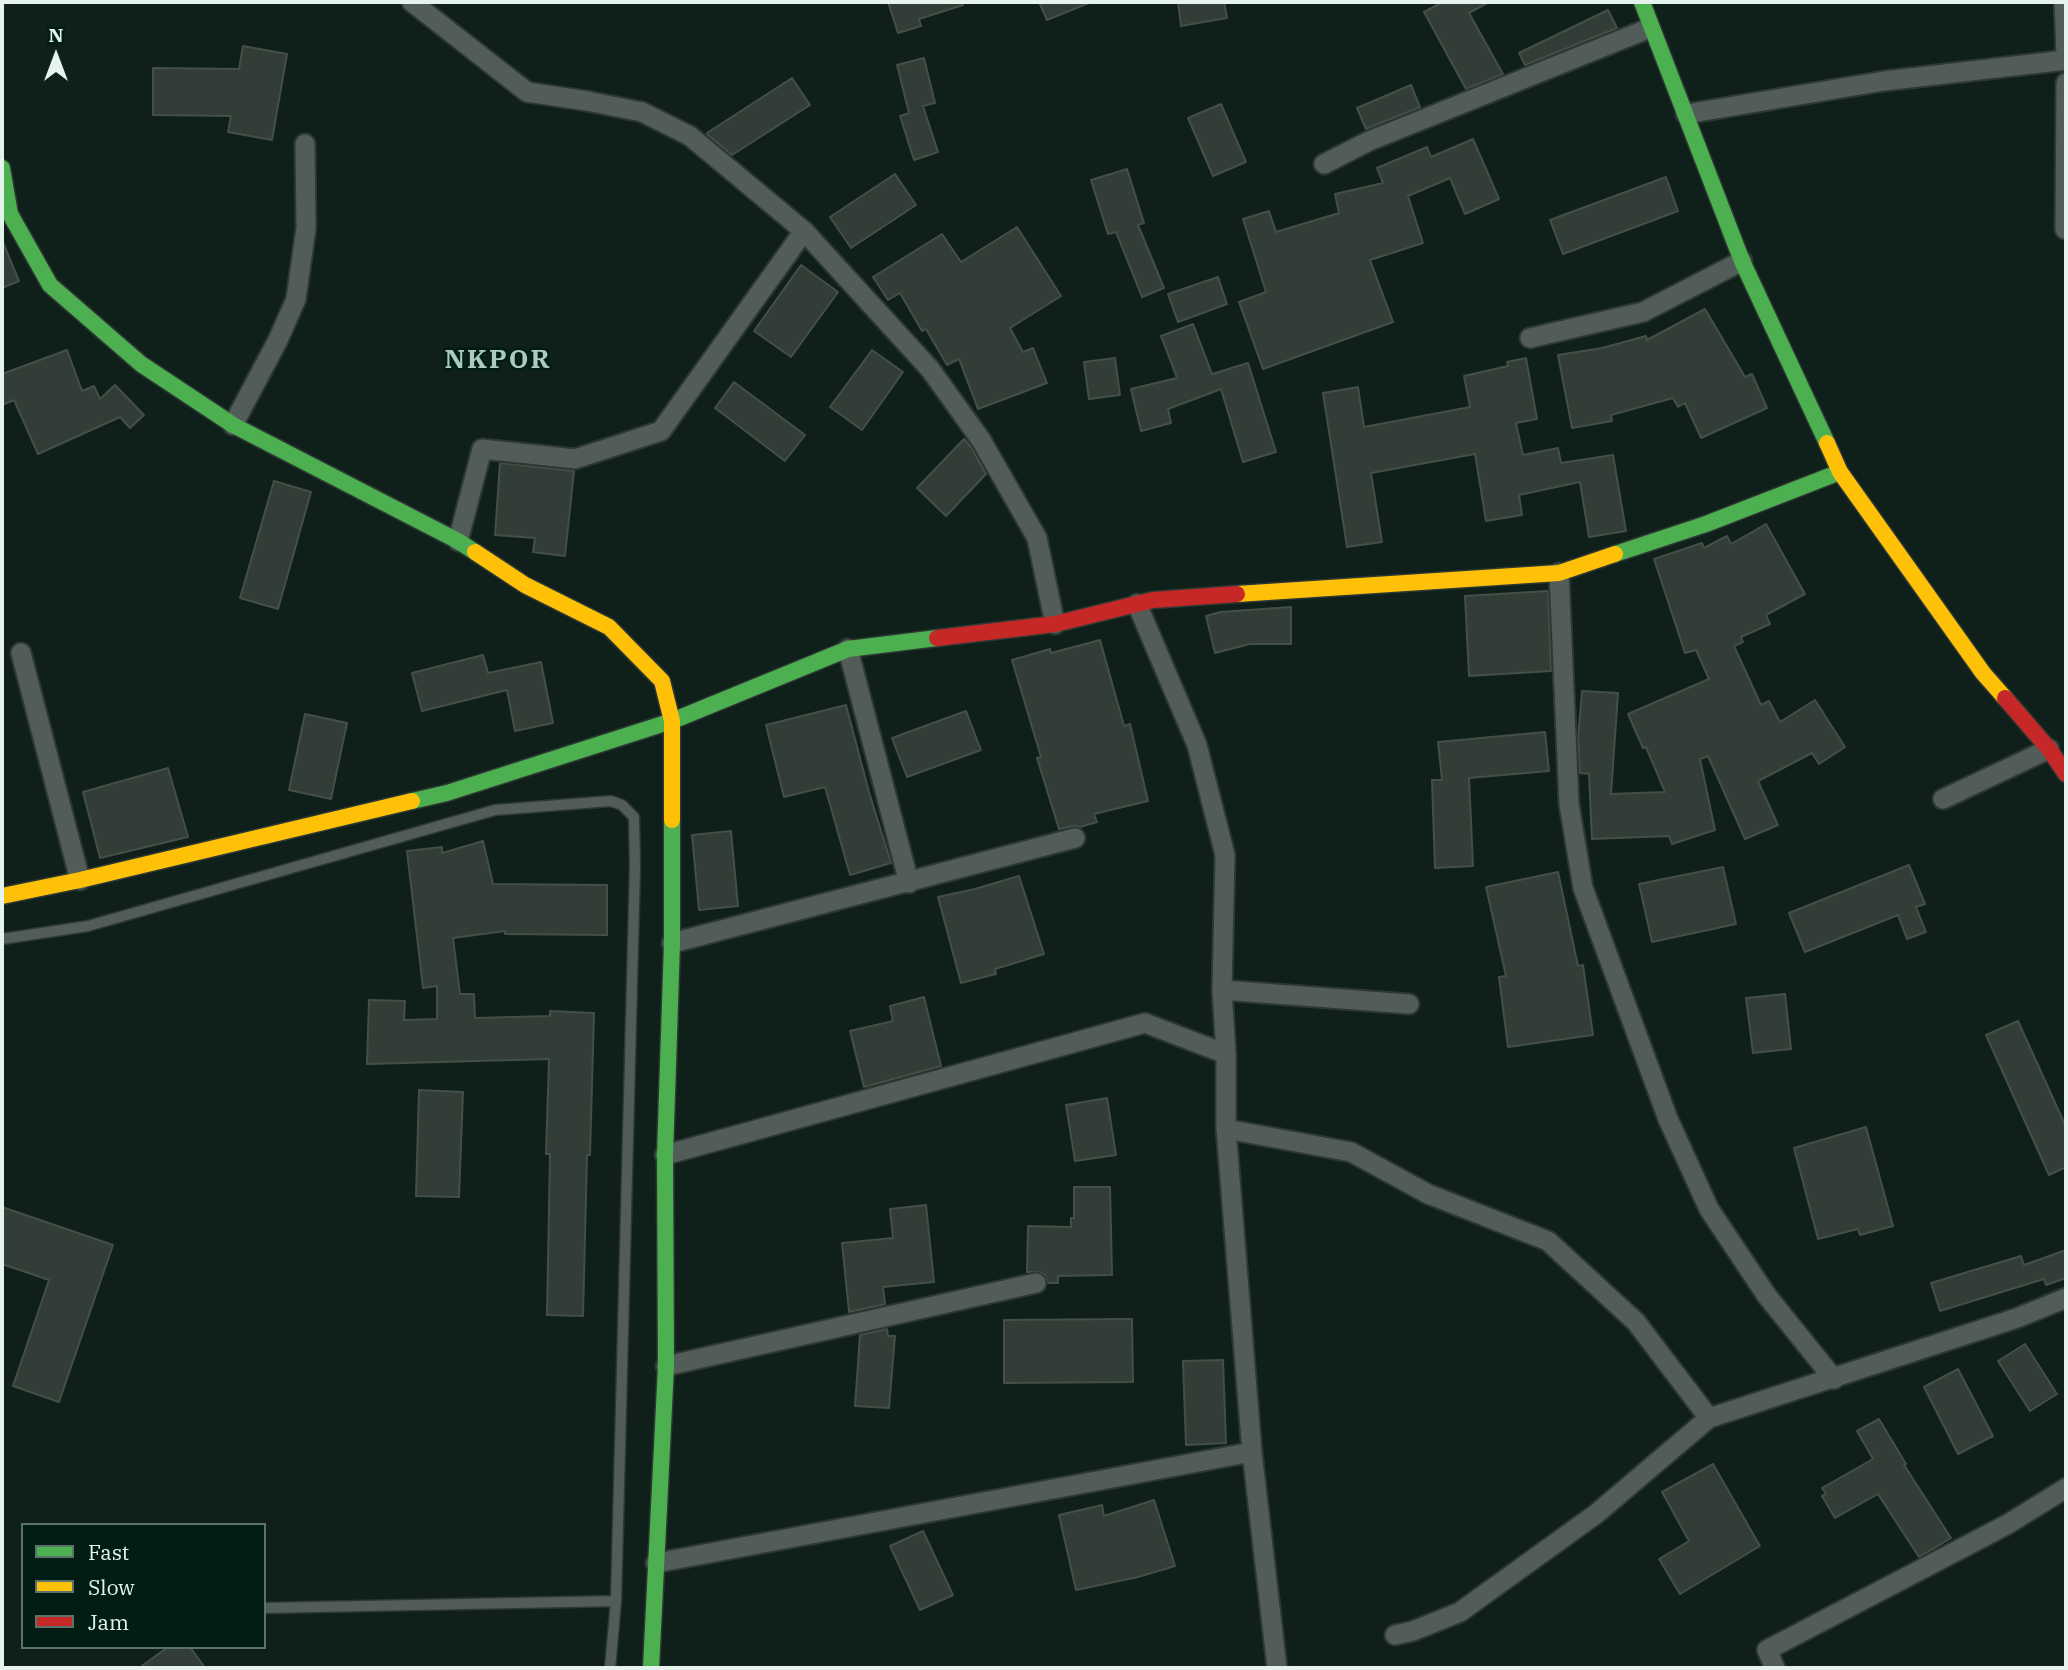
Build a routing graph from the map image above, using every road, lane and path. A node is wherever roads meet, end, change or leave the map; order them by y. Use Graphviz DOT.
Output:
graph roads {
  1 [pos="412,2"];
  2 [pos="1642,2"];
  3 [pos="2064,2"];
  4 [pos="1650,28"];
  5 [pos="2066,55"];
  6 [pos="2066,61"];
  7 [pos="2066,83"];
  8 [pos="1686,114"];
  9 [pos="305,144"];
  10 [pos="1324,164"];
  11 [pos="2,168"];
  12 [pos="2064,229"];
  13 [pos="804,231"];
  14 [pos="1742,261"];
  15 [pos="1531,338"];
  16 [pos="233,425"];
  17 [pos="1840,472"];
  18 [pos="458,541"];
  19 [pos="1559,573"];
  20 [pos="1137,604"];
  21 [pos="1055,624"];
  22 [pos="848,649"];
  23 [pos="21,653"];
  24 [pos="672,721"];
  25 [pos="2049,749"];
  26 [pos="2066,774"];
  27 [pos="1943,799"];
  28 [pos="1075,838"];
  29 [pos="80,880"];
  30 [pos="909,883"];
  31 [pos="2,896"];
  32 [pos="2,939"];
  33 [pos="672,943"];
  34 [pos="1222,990"];
  35 [pos="1409,1004"];
  36 [pos="1226,1054"];
  37 [pos="1226,1129"];
  38 [pos="665,1155"];
  39 [pos="1036,1283"];
  40 [pos="2066,1298"];
  41 [pos="666,1366"];
  42 [pos="1834,1379"];
  43 [pos="1709,1418"];
  44 [pos="1252,1452"];
  45 [pos="2066,1488"];
  46 [pos="656,1563"];
  47 [pos="616,1601"];
  48 [pos="266,1608"];
  49 [pos="1395,1635"];
  50 [pos="610,1668"];
  51 [pos="651,1668"];
  52 [pos="1277,1668"];
  53 [pos="1775,1668"];
  1 -- 13 [label="street"];
  2 -- 4 [label="street"];
  3 -- 5 [label="street"];
  4 -- 8 [label="street"];
  4 -- 10 [label="street"];
  6 -- 8 [label="street"];
  7 -- 12 [label="street"];
  8 -- 14 [label="street"];
  9 -- 16 [label="street"];
  11 -- 16 [label="street"];
  13 -- 18 [label="street"];
  13 -- 21 [label="street"];
  14 -- 15 [label="street"];
  14 -- 17 [label="street"];
  16 -- 18 [label="street"];
  17 -- 19 [label="street"];
  17 -- 25 [label="street"];
  18 -- 24 [label="street"];
  19 -- 20 [label="street"];
  19 -- 42 [label="street"];
  20 -- 21 [label="street"];
  20 -- 34 [label="street"];
  21 -- 22 [label="street"];
  22 -- 24 [label="street"];
  22 -- 30 [label="street"];
  23 -- 29 [label="street"];
  24 -- 29 [label="street"];
  24 -- 33 [label="street"];
  25 -- 26 [label="street"];
  25 -- 27 [label="street"];
  28 -- 30 [label="street"];
  29 -- 31 [label="street"];
  30 -- 33 [label="street"];
  32 -- 47 [label="lane"];
  33 -- 38 [label="street"];
  34 -- 35 [label="street"];
  34 -- 36 [label="street"];
  36 -- 37 [label="street"];
  36 -- 38 [label="street"];
  37 -- 43 [label="street"];
  37 -- 44 [label="street"];
  38 -- 41 [label="street"];
  39 -- 41 [label="street"];
  40 -- 42 [label="street"];
  41 -- 46 [label="street"];
  42 -- 43 [label="street"];
  43 -- 49 [label="street"];
  44 -- 46 [label="street"];
  44 -- 52 [label="street"];
  45 -- 53 [label="street"];
  46 -- 51 [label="street"];
  47 -- 48 [label="lane"];
  47 -- 50 [label="lane"];
}
